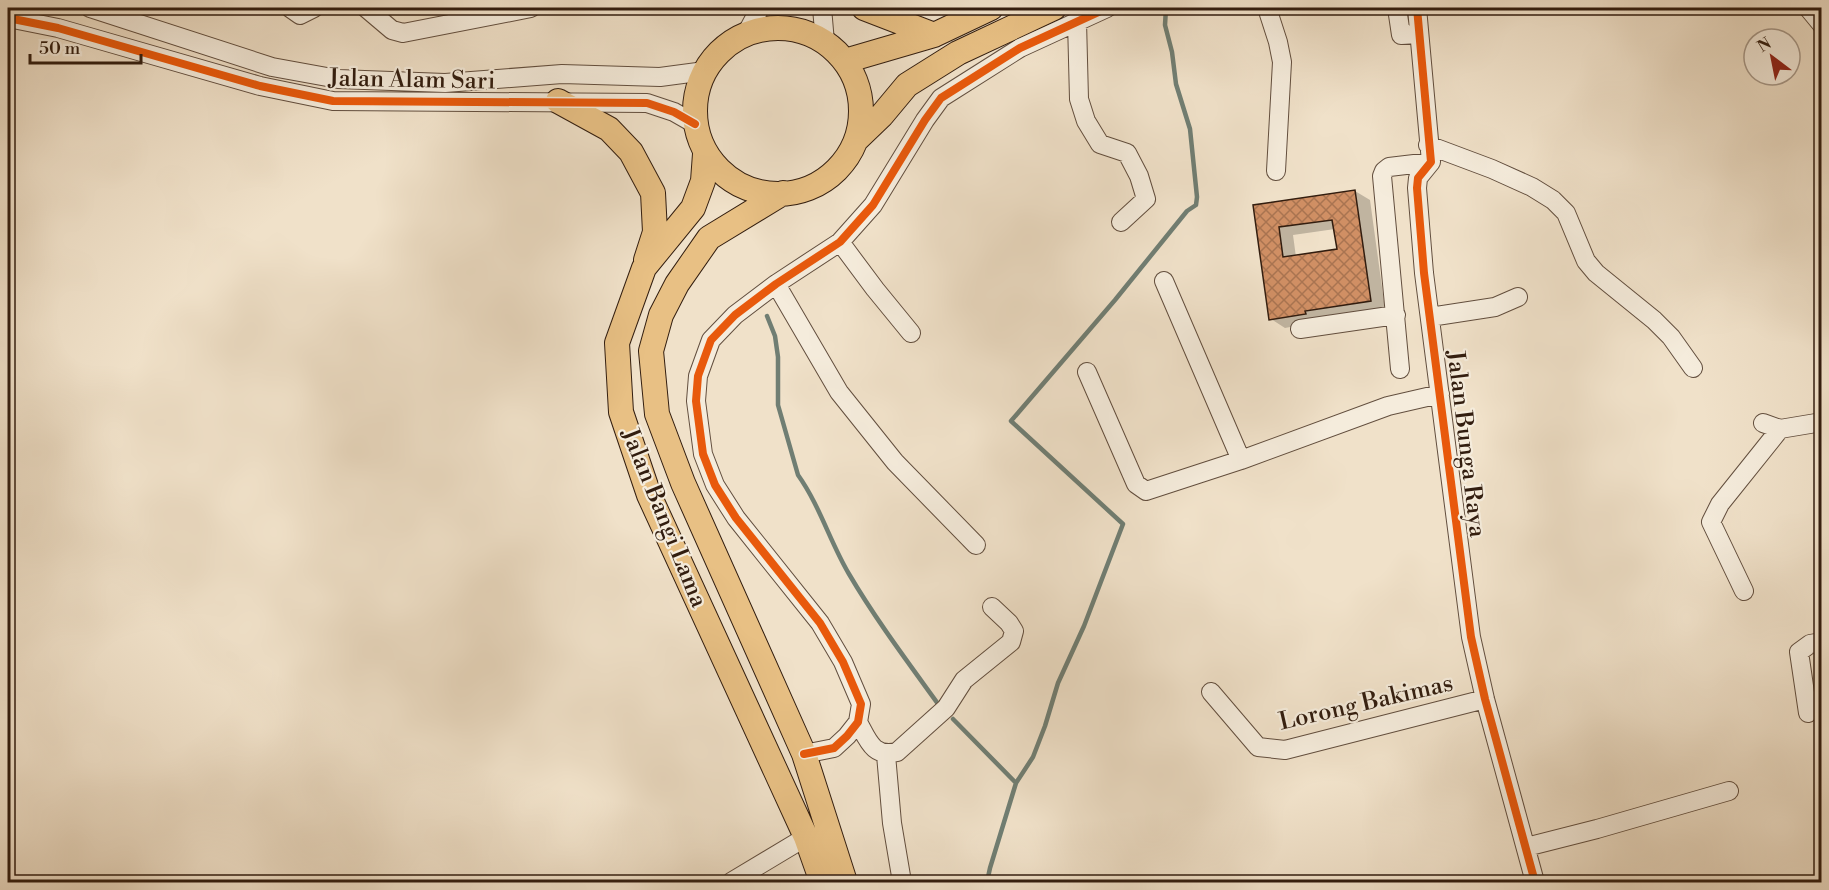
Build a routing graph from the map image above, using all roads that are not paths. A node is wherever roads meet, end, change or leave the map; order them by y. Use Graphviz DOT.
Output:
graph roads {
  1 [pos="90,8"];
  2 [pos="290,8"];
  3 [pos="314,8"];
  4 [pos="366,8"];
  5 [pos="531,8"];
  6 [pos="760,8"];
  7 [pos="822,8"];
  8 [pos="864,8"];
  9 [pos="991,8"];
  10 [pos="1054,8"];
  11 [pos="1107,8"];
  12 [pos="1267,8"];
  13 [pos="1397,8"];
  14 [pos="1416,8"];
  15 [pos="1808,8"];
  16 [pos="14,21"];
  17 [pos="1077,21"];
  18 [pos="1821,25"];
  19 [pos="746,34"];
  20 [pos="1419,34"];
  21 [pos="934,35"];
  22 [pos="825,42"];
  23 [pos="845,61"];
  24 [pos="705,71"];
  25 [pos="558,101"];
  26 [pos="695,124"];
  27 [pos="857,139"];
  28 [pos="1430,153"];
  29 [pos="705,154"];
  30 [pos="1275,171"];
  31 [pos="783,193"];
  32 [pos="1121,222"];
  33 [pos="840,242"];
  34 [pos="644,268"];
  35 [pos="1164,282"];
  36 [pos="776,284"];
  37 [pos="1518,297"];
  38 [pos="1396,315"];
  39 [pos="1430,317"];
  40 [pos="1300,329"];
  41 [pos="911,333"];
  42 [pos="1693,368"];
  43 [pos="1400,369"];
  44 [pos="1087,372"];
  45 [pos="1440,394"];
  46 [pos="1821,422"];
  47 [pos="1241,460"];
  48 [pos="976,545"];
  49 [pos="1744,591"];
  50 [pos="992,608"];
  51 [pos="1821,642"];
  52 [pos="1211,692"];
  53 [pos="1485,699"];
  54 [pos="1808,713"];
  55 [pos="858,722"];
  56 [pos="804,754"];
  57 [pos="886,754"];
  58 [pos="1729,791"];
  59 [pos="806,837"];
  60 [pos="1526,847"];
  61 [pos="834,849"];
  62 [pos="731,882"];
  63 [pos="822,882"];
  64 [pos="845,882"];
  65 [pos="852,882"];
  66 [pos="902,882"];
  67 [pos="1535,882"];
  1 -- 24 [label="street, Jalan Alam Sari"];
  2 -- 3 [label="street"];
  4 -- 5 [label="street"];
  6 -- 19 [label="street"];
  7 -- 22 [label="street"];
  8 -- 21 [label="main road"];
  9 -- 21 [label="main road"];
  10 -- 27 [label="main road, Jalan Bangi Lama"];
  11 -- 17 [label="street"];
  12 -- 30 [label="street"];
  13 -- 20 [label="street"];
  14 -- 20 [label="street"];
  15 -- 18 [label="street"];
  16 -- 25 [label="street, Jalan Alam Sari"];
  17 -- 32 [label="street"];
  17 -- 33 [label="street"];
  19 -- 22 [label="main road, Jalan Bangi Lama"];
  19 -- 24 [label="main road, Jalan Bangi Lama"];
  20 -- 28 [label="street"];
  21 -- 23 [label="main road"];
  22 -- 23 [label="main road, Jalan Bangi Lama"];
  23 -- 27 [label="main road, Jalan Bangi Lama"];
  24 -- 26 [label="main road, Jalan Bangi Lama"];
  25 -- 26 [label="street, Jalan Alam Sari"];
  25 -- 34 [label="main road"];
  26 -- 29 [label="main road, Jalan Bangi Lama"];
  27 -- 31 [label="main road, Jalan Bangi Lama"];
  28 -- 38 [label="street"];
  28 -- 39 [label="street, Jalan Bunga Raya"];
  28 -- 42 [label="street"];
  29 -- 31 [label="main road, Jalan Bangi Lama"];
  29 -- 34 [label="main road, Jalan Bangi Lama"];
  31 -- 56 [label="main road, Jalan Bangi Lama"];
  33 -- 36 [label="street"];
  33 -- 41 [label="street"];
  34 -- 59 [label="main road, Jalan Bangi Lama"];
  35 -- 47 [label="street"];
  36 -- 48 [label="street"];
  36 -- 55 [label="street"];
  37 -- 39 [label="street"];
  38 -- 40 [label="street"];
  38 -- 43 [label="street"];
  39 -- 45 [label="street, Jalan Bunga Raya"];
  44 -- 47 [label="street"];
  45 -- 47 [label="street"];
  45 -- 53 [label="street, Jalan Bunga Raya"];
  46 -- 49 [label="street"];
  50 -- 57 [label="street"];
  51 -- 54 [label="street"];
  52 -- 53 [label="street, Lorong Bakimas"];
  53 -- 60 [label="street, Jalan Bunga Raya"];
  55 -- 56 [label="street"];
  55 -- 57 [label="street"];
  56 -- 61 [label="main road, Jalan Bangi Lama"];
  57 -- 66 [label="street"];
  58 -- 60 [label="street"];
  59 -- 62 [label="street"];
  59 -- 63 [label="main road, Jalan Bangi Lama"];
  60 -- 67 [label="street, Jalan Bunga Raya"];
  61 -- 64 [label="main road, Jalan Bangi Lama"];
  61 -- 65 [label="main road, Jalan Bangi Lama"];
}
